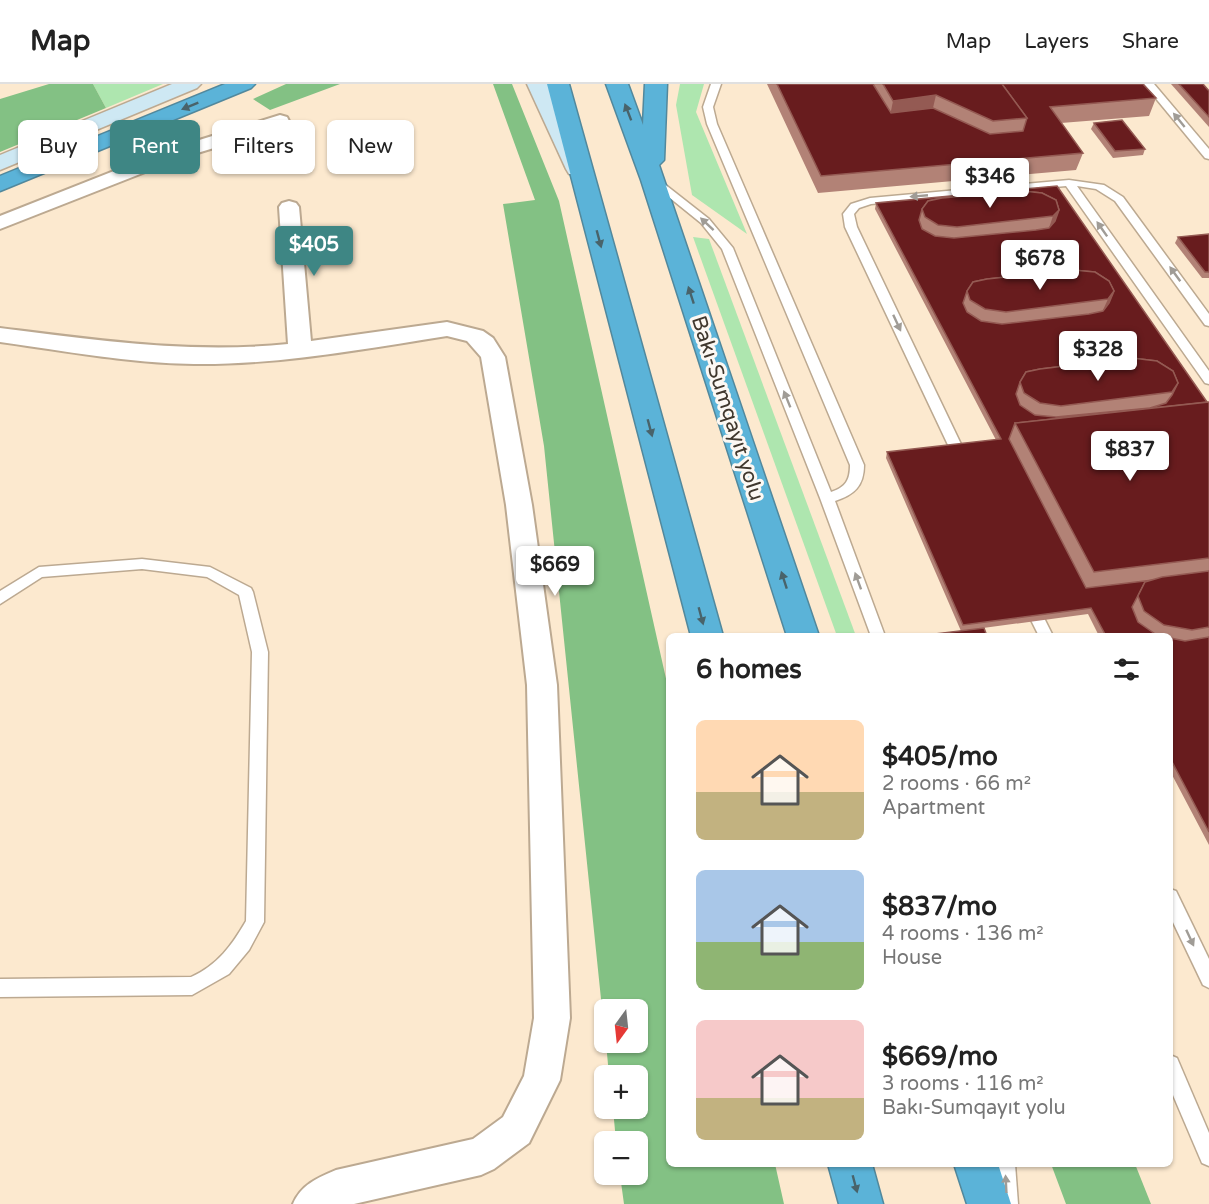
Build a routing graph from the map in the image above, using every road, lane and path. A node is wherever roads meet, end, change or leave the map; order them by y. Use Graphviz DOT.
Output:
graph roads {
  1 [pos="190,84"];
  2 [pos="244,84"];
  3 [pos="538,84"];
  4 [pos="558,84"];
  5 [pos="617,84"];
  6 [pos="656,84"];
  7 [pos="716,84"];
  8 [pos="1149,84"];
  9 [pos="212,142"];
  10 [pos="1209,156"];
  11 [pos="0,163"];
  12 [pos="653,180"];
  13 [pos="584,183"];
  14 [pos="1069,183"];
  15 [pos="0,184"];
  16 [pos="289,207"];
  17 [pos="0,223"];
  18 [pos="1209,322"];
  19 [pos="0,335"];
  20 [pos="300,350"];
  21 [pos="1209,380"];
  22 [pos="969,474"];
  23 [pos="827,498"];
  24 [pos="1025,593"];
  25 [pos="0,598"];
  26 [pos="706,633"];
  27 [pos="802,633"];
  28 [pos="877,633"];
  29 [pos="1045,633"];
  30 [pos="1173,903"];
  31 [pos="1209,979"];
  32 [pos="0,988"];
  33 [pos="1173,1072"];
  34 [pos="1208,1152"];
  35 [pos="851,1167"];
  36 [pos="977,1167"];
  37 [pos="1005,1167"];
  38 [pos="312,1204"];
  39 [pos="861,1204"];
  40 [pos="989,1204"];
  41 [pos="1008,1204"];
  1 -- 11 [label="main road"];
  2 -- 15 [label="highway, one-way"];
  3 -- 13 [label="main road"];
  4 -- 13 [label="highway"];
  12 -- 5 [label="highway, one-way"];
  6 -- 12 [label="highway"];
  7 -- 23 [label="lane"];
  10 -- 8 [label="lane, one-way"];
  9 -- 17 [label="street"];
  23 -- 12 [label="lane, one-way"];
  27 -- 12 [label="highway, Bakı-Sumqayıt yolu, one-way"];
  13 -- 26 [label="highway, one-way"];
  18 -- 14 [label="lane, one-way"];
  21 -- 14 [label="lane, one-way"];
  14 -- 22 [label="lane, one-way"];
  16 -- 20 [label="street"];
  19 -- 20 [label="street"];
  20 -- 38 [label="street"];
  28 -- 23 [label="lane, one-way"];
  24 -- 29 [label="lane"];
  25 -- 32 [label="lane"];
  30 -- 31 [label="lane, one-way"];
  33 -- 34 [label="lane"];
  35 -- 39 [label="highway, one-way"];
  36 -- 40 [label="highway"];
  41 -- 37 [label="lane, one-way"];
}
